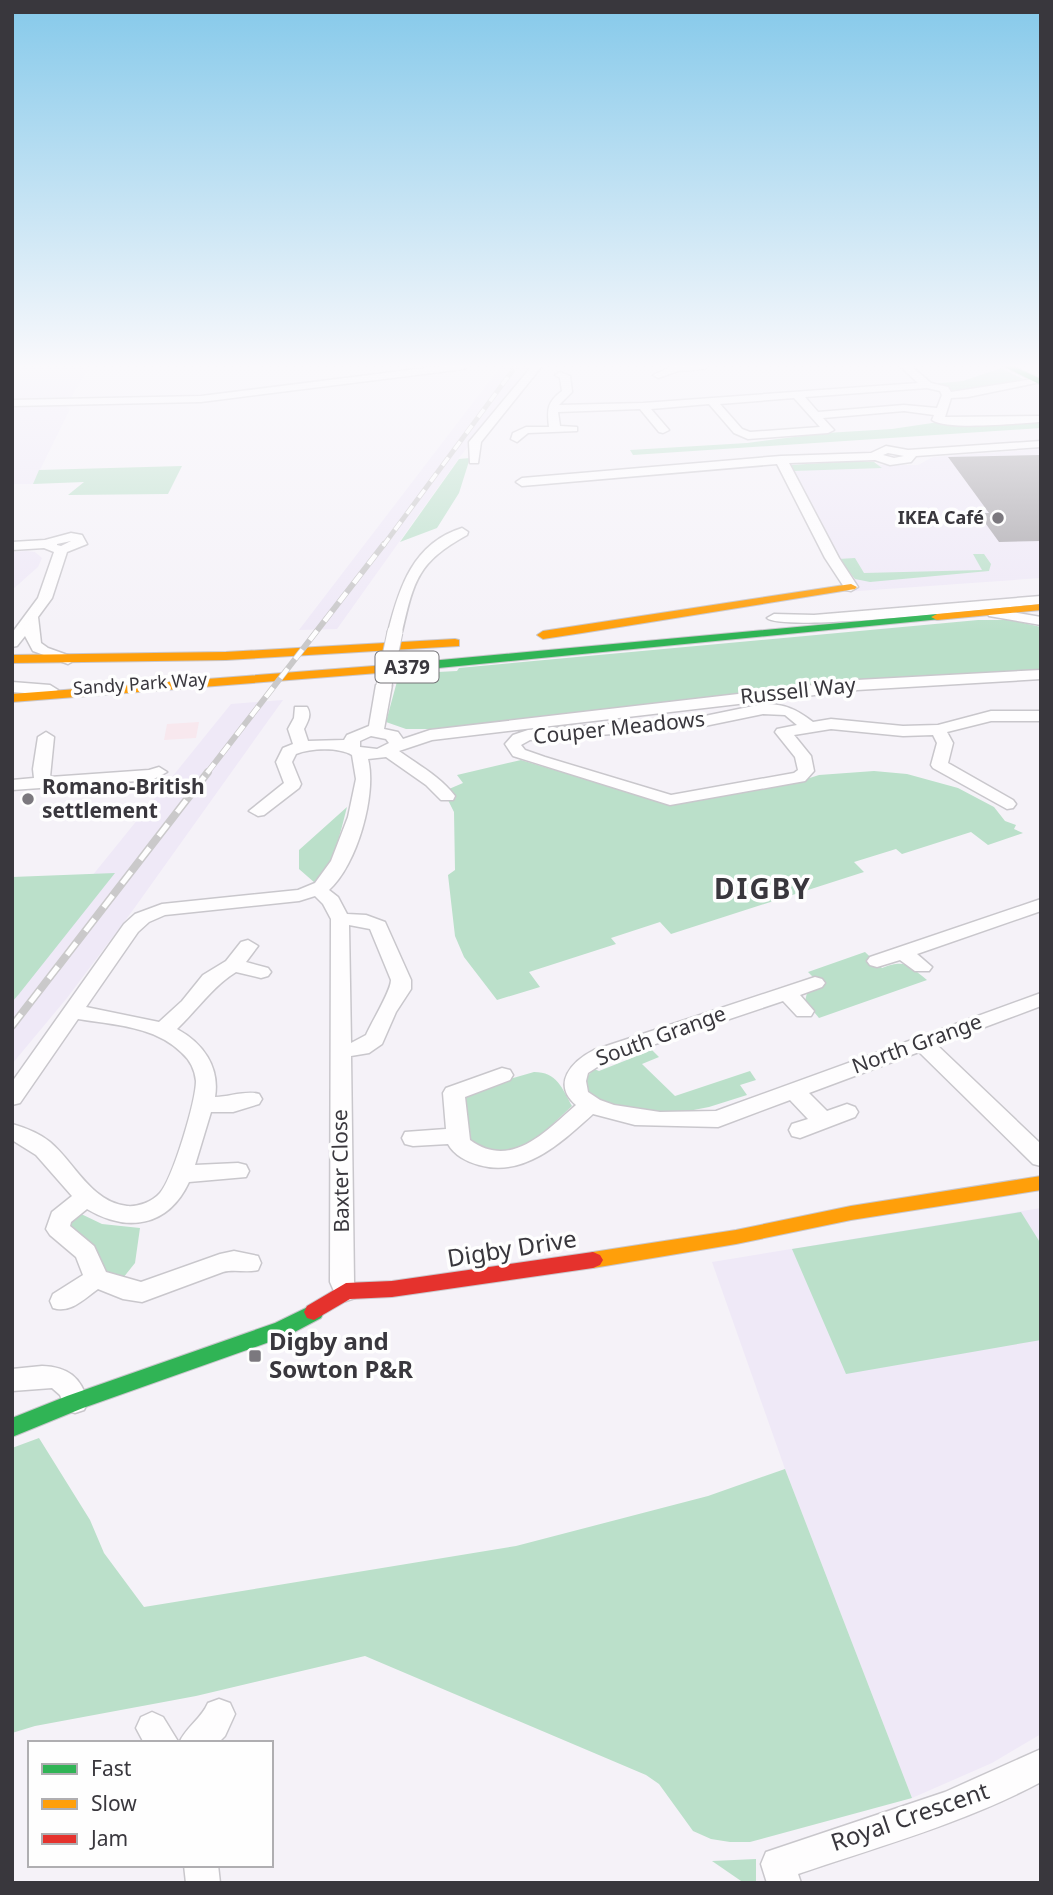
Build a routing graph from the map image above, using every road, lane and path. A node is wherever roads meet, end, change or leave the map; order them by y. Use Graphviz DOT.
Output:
graph roads {
  1 [pos="474,454"];
  2 [pos="908,454"];
  3 [pos="781,460"];
  4 [pos="474,461"];
  5 [pos="522,482"];
  6 [pos="462,532"];
  7 [pos="12,546"];
  8 [pos="850,587"];
  9 [pos="1041,592"];
  10 [pos="1041,600"];
  11 [pos="1041,607"];
  12 [pos="984,611"];
  13 [pos="774,618"];
  14 [pos="32,619"];
  15 [pos="1041,621"];
  16 [pos="12,628"];
  17 [pos="469,642"];
  18 [pos="12,643"];
  19 [pos="12,659"];
  20 [pos="69,660"];
  21 [pos="1041,674"];
  22 [pos="267,679"];
  23 [pos="12,687"];
  24 [pos="12,698"];
  25 [pos="301,710"];
  26 [pos="1041,716"];
  27 [pos="808,726"];
  28 [pos="938,730"];
  29 [pos="46,737"];
  30 [pos="386,743"];
  31 [pos="302,746"];
  32 [pos="355,749"];
  33 [pos="159,772"];
  34 [pos="365,778"];
  35 [pos="455,779"];
  36 [pos="43,783"];
  37 [pos="12,785"];
  38 [pos="274,800"];
  39 [pos="1007,804"];
  40 [pos="296,807"];
  41 [pos="258,811"];
  42 [pos="318,889"];
  43 [pos="1041,905"];
  44 [pos="340,919"];
  45 [pos="248,946"];
  46 [pos="903,952"];
  47 [pos="877,961"];
  48 [pos="233,965"];
  49 [pos="922,967"];
  50 [pos="261,972"];
  51 [pos="815,983"];
  52 [pos="786,992"];
  53 [pos="1041,999"];
  54 [pos="804,1011"];
  55 [pos="74,1012"];
  56 [pos="163,1030"];
  57 [pos="922,1043"];
  58 [pos="341,1051"];
  59 [pos="502,1075"];
  60 [pos="794,1091"];
  61 [pos="12,1098"];
  62 [pos="251,1099"];
  63 [pos="591,1104"];
  64 [pos="204,1105"];
  65 [pos="847,1112"];
  66 [pos="822,1121"];
  67 [pos="800,1130"];
  68 [pos="12,1132"];
  69 [pos="458,1136"];
  70 [pos="413,1138"];
  71 [pos="1041,1158"];
  72 [pos="238,1171"];
  73 [pos="183,1174"];
  74 [pos="1041,1183"];
  75 [pos="86,1196"];
  76 [pos="249,1263"];
  77 [pos="96,1278"];
  78 [pos="346,1291"];
  79 [pos="62,1301"];
  80 [pos="12,1380"];
  81 [pos="75,1402"];
  82 [pos="12,1428"];
  83 [pos="219,1714"];
  84 [pos="197,1741"];
  85 [pos="1041,1765"];
  86 [pos="781,1873"];
  1 -- 4 [label="street"];
  2 -- 3 [label="street"];
  3 -- 5 [label="street"];
  3 -- 8 [label="street"];
  6 -- 30 [label="street, bridge"];
  7 -- 14 [label="street"];
  8 -- 13 [label="main road"];
  9 -- 13 [label="main road"];
  10 -- 13 [label="street"];
  11 -- 12 [label="main road, A379"];
  12 -- 15 [label="street"];
  12 -- 22 [label="main road, A379"];
  14 -- 16 [label="street"];
  14 -- 18 [label="street"];
  14 -- 20 [label="street, Sandy Park Way"];
  17 -- 20 [label="main road, A379"];
  19 -- 20 [label="main road, A379"];
  21 -- 30 [label="street, Russell Way"];
  22 -- 23 [label="street, Sandy Park Way"];
  22 -- 24 [label="main road, A379"];
  25 -- 31 [label="street"];
  26 -- 28 [label="street"];
  27 -- 27 [label="street, Couper Meadows"];
  27 -- 28 [label="street"];
  28 -- 39 [label="street"];
  29 -- 36 [label="street"];
  30 -- 32 [label="street"];
  30 -- 32 [label="street"];
  30 -- 34 [label="street"];
  30 -- 35 [label="street"];
  31 -- 32 [label="street"];
  31 -- 38 [label="street"];
  32 -- 34 [label="street"];
  33 -- 36 [label="street"];
  34 -- 42 [label="street"];
  36 -- 37 [label="street"];
  38 -- 40 [label="street"];
  38 -- 41 [label="street"];
  42 -- 44 [label="street"];
  42 -- 55 [label="street"];
  43 -- 46 [label="street"];
  44 -- 58 [label="street, Baxter Close"];
  44 -- 58 [label="street"];
  45 -- 48 [label="street"];
  46 -- 47 [label="street"];
  46 -- 49 [label="street"];
  48 -- 50 [label="street"];
  48 -- 56 [label="street"];
  51 -- 52 [label="street, South Grange"];
  52 -- 54 [label="street"];
  52 -- 63 [label="street, South Grange"];
  53 -- 57 [label="street, North Grange"];
  55 -- 56 [label="street"];
  55 -- 61 [label="street"];
  56 -- 64 [label="street"];
  57 -- 60 [label="street, North Grange"];
  57 -- 71 [label="street"];
  58 -- 78 [label="street, Baxter Close"];
  59 -- 69 [label="street"];
  60 -- 63 [label="street, North Grange"];
  60 -- 66 [label="street"];
  62 -- 64 [label="street"];
  63 -- 69 [label="street"];
  64 -- 73 [label="street"];
  65 -- 66 [label="street"];
  66 -- 67 [label="street"];
  68 -- 75 [label="street"];
  69 -- 70 [label="street"];
  72 -- 73 [label="street"];
  73 -- 75 [label="street"];
  74 -- 78 [label="main road, Digby Drive"];
  75 -- 77 [label="street"];
  76 -- 77 [label="street"];
  77 -- 79 [label="street"];
  78 -- 81 [label="main road"];
  80 -- 81 [label="street"];
  81 -- 82 [label="main road"];
  83 -- 84 [label="street"];
  85 -- 86 [label="street, Royal Crescent"];
}
